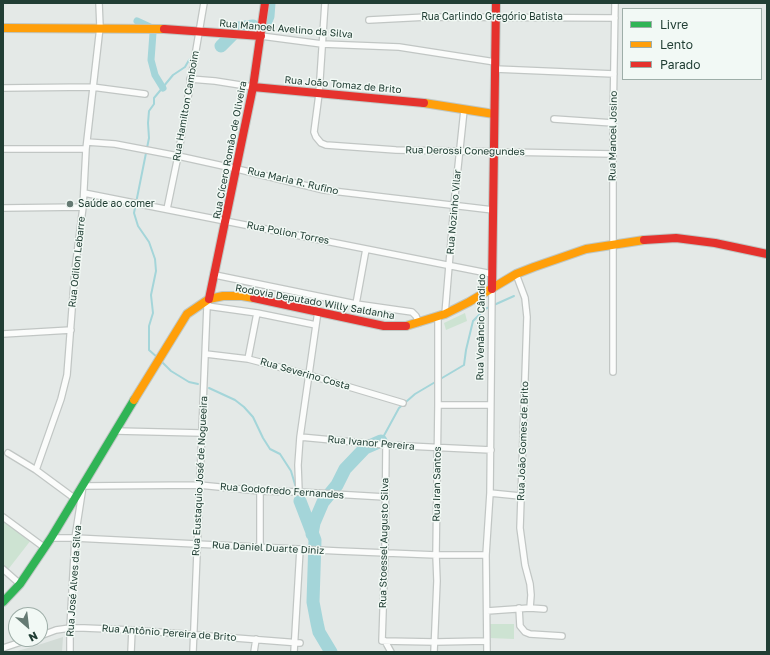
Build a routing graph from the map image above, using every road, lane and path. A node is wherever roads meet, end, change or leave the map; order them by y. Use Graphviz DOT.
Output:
graph roads {
  1 [pos="99,3"];
  2 [pos="204,3"];
  3 [pos="265,3"];
  4 [pos="325,3"];
  5 [pos="496,3"];
  6 [pos="615,3"];
  7 [pos="496,17"];
  8 [pos="615,18"];
  9 [pos="370,20"];
  10 [pos="100,27"];
  11 [pos="3,28"];
  12 [pos="199,31"];
  13 [pos="261,36"];
  14 [pos="322,44"];
  15 [pos="495,65"];
  16 [pos="614,74"];
  17 [pos="190,79"];
  18 [pos="92,87"];
  19 [pos="253,87"];
  20 [pos="3,88"];
  21 [pos="145,94"];
  22 [pos="319,94"];
  23 [pos="464,110"];
  24 [pos="494,114"];
  25 [pos="554,119"];
  26 [pos="613,123"];
  27 [pos="86,142"];
  28 [pos="3,149"];
  29 [pos="86,149"];
  30 [pos="460,150"];
  31 [pos="494,151"];
  32 [pos="613,154"];
  33 [pos="178,156"];
  34 [pos="237,169"];
  35 [pos="84,193"];
  36 [pos="454,205"];
  37 [pos="83,207"];
  38 [pos="3,208"];
  39 [pos="167,209"];
  40 [pos="493,210"];
  41 [pos="226,221"];
  42 [pos="612,244"];
  43 [pos="366,249"];
  44 [pos="767,254"];
  45 [pos="449,266"];
  46 [pos="492,274"];
  47 [pos="516,274"];
  48 [pos="215,275"];
  49 [pos="492,289"];
  50 [pos="208,303"];
  51 [pos="356,304"];
  52 [pos="318,311"];
  53 [pos="257,313"];
  54 [pos="441,315"];
  55 [pos="419,323"];
  56 [pos="316,324"];
  57 [pos="71,330"];
  58 [pos="3,334"];
  59 [pos="206,354"];
  60 [pos="248,359"];
  61 [pos="613,372"];
  62 [pos="309,375"];
  63 [pos="403,403"];
  64 [pos="438,405"];
  65 [pos="490,405"];
  66 [pos="116,430"];
  67 [pos="201,433"];
  68 [pos="300,437"];
  69 [pos="386,445"];
  70 [pos="437,448"];
  71 [pos="490,450"];
  72 [pos="8,453"];
  73 [pos="36,470"];
  74 [pos="83,486"];
  75 [pos="199,486"];
  76 [pos="260,491"];
  77 [pos="299,492"];
  78 [pos="490,493"];
  79 [pos="520,496"];
  80 [pos="385,497"];
  81 [pos="74,498"];
  82 [pos="3,517"];
  83 [pos="50,538"];
  84 [pos="75,538"];
  85 [pos="197,545"];
  86 [pos="260,547"];
  87 [pos="44,548"];
  88 [pos="300,549"];
  89 [pos="385,552"];
  90 [pos="486,554"];
  91 [pos="436,555"];
  92 [pos="3,569"];
  93 [pos="20,584"];
  94 [pos="3,602"];
  95 [pos="519,608"];
  96 [pos="530,608"];
  97 [pos="544,609"];
  98 [pos="487,611"];
  99 [pos="70,628"];
  100 [pos="132,630"];
  101 [pos="48,633"];
  102 [pos="193,634"];
  103 [pos="562,636"];
  104 [pos="256,639"];
  105 [pos="384,641"];
  106 [pos="487,641"];
  107 [pos="435,642"];
  108 [pos="297,643"];
  109 [pos="70,652"];
  110 [pos="131,652"];
  111 [pos="193,652"];
  112 [pos="254,652"];
  113 [pos="294,652"];
  114 [pos="391,652"];
  115 [pos="434,652"];
  116 [pos="487,652"];
  1 -- 10 [label="street, Rua Odilon Lebarre"];
  2 -- 12 [label="street, Rua Hamilton Camboim"];
  3 -- 13 [label="street, Rua Cícero Romão de Oliveira"];
  4 -- 14 [label="street"];
  5 -- 7 [label="street, Rua Venâncio Cândido"];
  6 -- 8 [label="street, Rua Manoel Josino"];
  7 -- 8 [label="street, Rua Carlindo Gregório Batista"];
  7 -- 9 [label="street, Rua Carlindo Gregório Batista"];
  7 -- 15 [label="street, Rua Venâncio Cândido"];
  8 -- 16 [label="street, Rua Manoel Josino"];
  10 -- 11 [label="street, Rua Manoel Avelino da Silva"];
  10 -- 12 [label="street, Rua Manoel Avelino da Silva"];
  10 -- 18 [label="street, Rua Odilon Lebarre"];
  12 -- 13 [label="street, Rua Manoel Avelino da Silva"];
  12 -- 17 [label="street, Rua Hamilton Camboim"];
  13 -- 14 [label="street, Rua Manoel Avelino da Silva"];
  13 -- 19 [label="street, Rua Cícero Romão de Oliveira"];
  14 -- 15 [label="street, Rua Manoel Avelino da Silva"];
  14 -- 22 [label="street"];
  15 -- 16 [label="street, Rua Manoel Avelino da Silva"];
  15 -- 24 [label="street, Rua Venâncio Cândido"];
  16 -- 26 [label="street, Rua Manoel Josino"];
  17 -- 19 [label="street, Rua João Tomaz de Brito"];
  17 -- 33 [label="street, Rua Hamilton Camboim"];
  18 -- 20 [label="street"];
  18 -- 21 [label="street"];
  18 -- 27 [label="street, Rua Odilon Lebarre"];
  19 -- 22 [label="street, Rua João Tomaz de Brito"];
  19 -- 34 [label="street, Rua Cícero Romão de Oliveira"];
  22 -- 23 [label="street, Rua João Tomaz de Brito"];
  22 -- 30 [label="street, Rua Derossi Conegundes"];
  23 -- 24 [label="street, Rua João Tomaz de Brito"];
  23 -- 30 [label="street, Rua Nozinho Vilar"];
  24 -- 31 [label="street, Rua Venâncio Cândido"];
  25 -- 26 [label="street"];
  26 -- 32 [label="street, Rua Manoel Josino"];
  27 -- 29 [label="street, Rua Odilon Lebarre"];
  27 -- 33 [label="street, Rua Maria R. Rufino"];
  28 -- 29 [label="street"];
  29 -- 35 [label="street, Rua Odilon Lebarre"];
  30 -- 31 [label="street, Rua Derossi Conegundes"];
  30 -- 36 [label="street, Rua Nozinho Vilar"];
  31 -- 32 [label="street, Rua Derossi Conegundes"];
  31 -- 40 [label="street, Rua Venâncio Cândido"];
  32 -- 42 [label="street, Rua Manoel Josino"];
  33 -- 34 [label="street, Rua Maria R. Rufino"];
  33 -- 39 [label="street, Rua Hamilton Camboim"];
  34 -- 36 [label="street, Rua Maria R. Rufino"];
  34 -- 41 [label="street, Rua Cícero Romão de Oliveira"];
  35 -- 37 [label="street, Rua Odilon Lebarre"];
  35 -- 39 [label="street, Rua Polion Torres"];
  36 -- 40 [label="street, Rua Maria R. Rufino"];
  36 -- 45 [label="street, Rua Nozinho Vilar"];
  37 -- 38 [label="street"];
  37 -- 57 [label="street, Rua Odilon Lebarre"];
  39 -- 41 [label="street, Rua Polion Torres"];
  40 -- 46 [label="street, Rua Venâncio Cândido"];
  41 -- 43 [label="street, Rua Polion Torres"];
  41 -- 48 [label="street, Rua Cícero Romão de Oliveira"];
  42 -- 44 [label="street, Rodovia Deputado Willy Saldanha"];
  42 -- 47 [label="street, Rodovia Deputado Willy Saldanha"];
  42 -- 61 [label="street, Rua Manoel Josino"];
  43 -- 45 [label="street, Rua Polion Torres"];
  43 -- 51 [label="street"];
  45 -- 46 [label="street, Rua Polion Torres"];
  45 -- 54 [label="street, Rua Nozinho Vilar"];
  46 -- 49 [label="street, Rua Venâncio Cândido"];
  47 -- 49 [label="street, Rodovia Deputado Willy Saldanha"];
  47 -- 79 [label="street, Rua João Gomes de Brito"];
  48 -- 50 [label="street, Rua Cícero Romão de Oliveira"];
  48 -- 51 [label="street"];
  49 -- 54 [label="street, Rodovia Deputado Willy Saldanha"];
  49 -- 65 [label="street, Rua Venâncio Cândido"];
  50 -- 52 [label="street, Rodovia Deputado Willy Saldanha"];
  50 -- 53 [label="street"];
  50 -- 59 [label="street, Rua Eustaquio José de Nogueeira"];
  50 -- 66 [label="street, Rodovia Deputado Willy Saldanha"];
  51 -- 55 [label="street"];
  52 -- 55 [label="street, Rodovia Deputado Willy Saldanha"];
  52 -- 56 [label="street"];
  53 -- 56 [label="street"];
  53 -- 60 [label="street"];
  54 -- 55 [label="street, Rodovia Deputado Willy Saldanha"];
  54 -- 64 [label="street, Rua Iran Santos"];
  56 -- 62 [label="street"];
  57 -- 58 [label="street"];
  57 -- 73 [label="street, Rua Odilon Lebarre"];
  59 -- 60 [label="street, Rua Severino Costa"];
  59 -- 67 [label="street, Rua Eustaquio José de Nogueeira"];
  60 -- 62 [label="street, Rua Severino Costa"];
  62 -- 63 [label="street, Rua Severino Costa"];
  62 -- 68 [label="street"];
  64 -- 65 [label="street"];
  64 -- 70 [label="street, Rua Iran Santos"];
  65 -- 71 [label="street, Rua Venâncio Cândido"];
  66 -- 67 [label="street"];
  66 -- 74 [label="street, Rodovia Deputado Willy Saldanha"];
  67 -- 75 [label="street, Rua Eustaquio José de Nogueeira"];
  68 -- 69 [label="street, Rua Ivanor Pereira"];
  68 -- 77 [label="street"];
  69 -- 70 [label="street, Rua Ivanor Pereira"];
  69 -- 80 [label="street, Rua Stoessel Augusto Silva"];
  70 -- 71 [label="street, Rua Ivanor Pereira"];
  70 -- 91 [label="street, Rua Iran Santos"];
  71 -- 78 [label="street, Rua Venâncio Cândido"];
  72 -- 73 [label="street"];
  73 -- 81 [label="street"];
  74 -- 75 [label="street, Rua Godofredo Fernandes"];
  74 -- 81 [label="street, Rodovia Deputado Willy Saldanha"];
  74 -- 84 [label="street, Rua José Alves da Silva"];
  75 -- 76 [label="street, Rua Godofredo Fernandes"];
  75 -- 85 [label="street, Rua Eustaquio José de Nogueeira"];
  76 -- 77 [label="street, Rua Godofredo Fernandes"];
  76 -- 86 [label="street"];
  77 -- 80 [label="street, Rua Godofredo Fernandes"];
  78 -- 79 [label="street"];
  78 -- 90 [label="street, Rua Venâncio Cândido"];
  79 -- 96 [label="street, Rua João Gomes de Brito"];
  80 -- 89 [label="street, Rua Stoessel Augusto Silva"];
  81 -- 83 [label="street, Rodovia Deputado Willy Saldanha"];
  82 -- 87 [label="street"];
  83 -- 84 [label="street, Rua Daniel Duarte Diniz"];
  83 -- 87 [label="street, Rodovia Deputado Willy Saldanha"];
  84 -- 85 [label="street, Rua Daniel Duarte Diniz"];
  84 -- 99 [label="street, Rua José Alves da Silva"];
  85 -- 86 [label="street, Rua Daniel Duarte Diniz"];
  85 -- 102 [label="street, Rua Eustaquio José de Nogueeira"];
  86 -- 88 [label="street, Rua Daniel Duarte Diniz"];
  87 -- 93 [label="street, Rodovia Deputado Willy Saldanha"];
  88 -- 89 [label="street, Rua Daniel Duarte Diniz"];
  88 -- 108 [label="street"];
  89 -- 91 [label="street, Rua Daniel Duarte Diniz"];
  89 -- 105 [label="street, Rua Stoessel Augusto Silva"];
  90 -- 91 [label="street, Rua Daniel Duarte Diniz"];
  90 -- 98 [label="street, Rua Venâncio Cândido"];
  91 -- 107 [label="street, Rua Iran Santos"];
  92 -- 93 [label="street"];
  93 -- 94 [label="street, Rodovia Deputado Willy Saldanha"];
  95 -- 96 [label="street"];
  95 -- 98 [label="street"];
  95 -- 103 [label="street"];
  96 -- 97 [label="street"];
  98 -- 106 [label="street, Rua Venâncio Cândido"];
  99 -- 100 [label="street, Rua Antônio Pereira de Brito"];
  99 -- 101 [label="street, Rua Antônio Pereira de Brito"];
  99 -- 109 [label="street, Rua José Alves da Silva"];
  100 -- 102 [label="street, Rua Antônio Pereira de Brito"];
  100 -- 110 [label="street"];
  102 -- 104 [label="street, Rua Antônio Pereira de Brito"];
  102 -- 111 [label="street, Rua Eustaquio José de Nogueeira"];
  104 -- 108 [label="street, Rua Antônio Pereira de Brito"];
  104 -- 112 [label="street"];
  105 -- 107 [label="street"];
  105 -- 114 [label="street"];
  106 -- 107 [label="street"];
  106 -- 116 [label="street, Rua Venâncio Cândido"];
  107 -- 115 [label="street, Rua Iran Santos"];
  108 -- 113 [label="street"];
}
